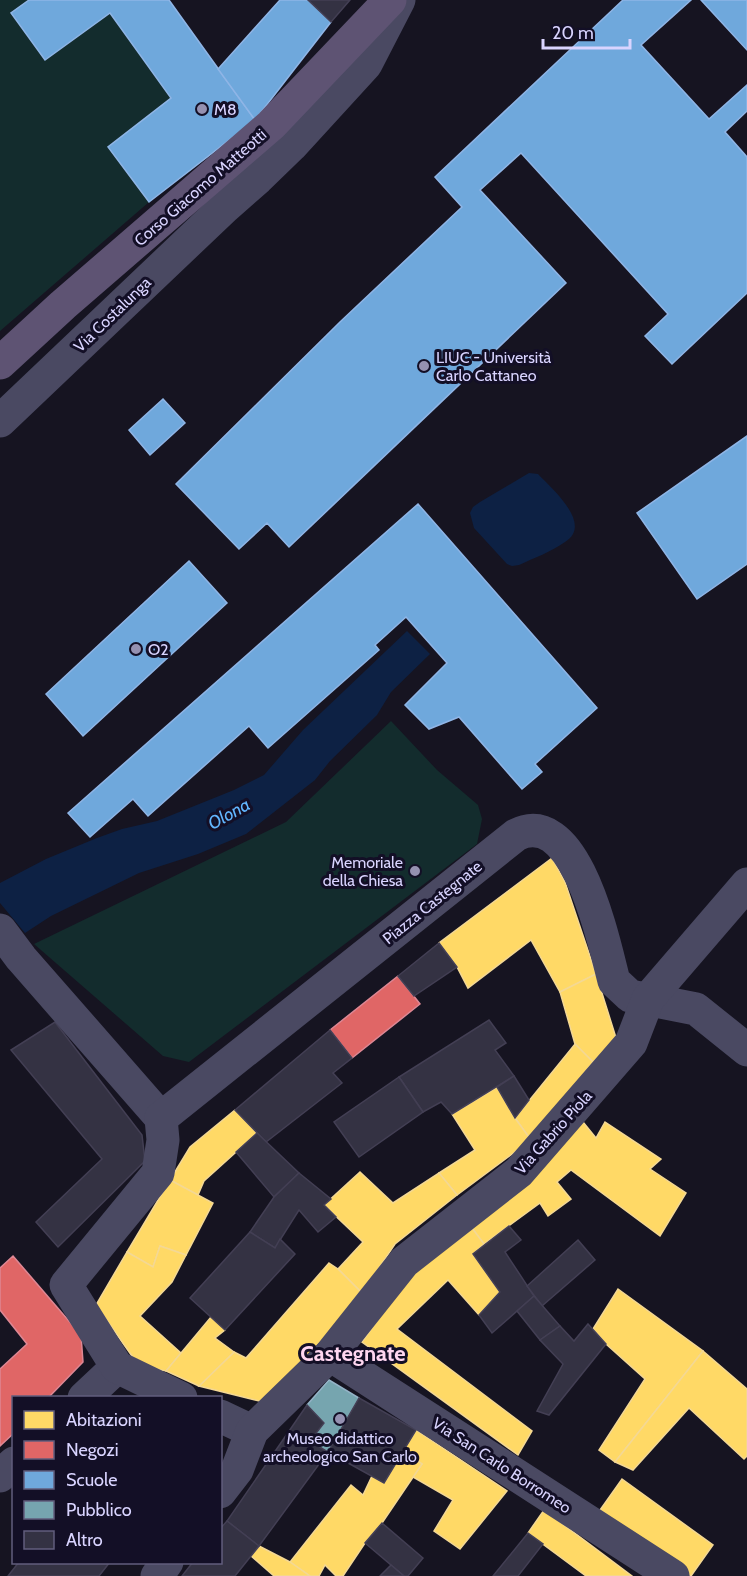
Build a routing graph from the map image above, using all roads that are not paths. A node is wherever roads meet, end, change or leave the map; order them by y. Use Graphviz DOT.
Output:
graph roads {
  1 [pos="390,0"];
  2 [pos="399,0"];
  3 [pos="271,125"];
  4 [pos="225,207"];
  5 [pos="0,363"];
  6 [pos="0,421"];
  7 [pos="747,884"];
  8 [pos="0,930"];
  9 [pos="648,999"];
  10 [pos="747,1050"];
  11 [pos="161,1118"];
  12 [pos="330,1355"];
  13 [pos="117,1367"];
  14 [pos="86,1396"];
  15 [pos="177,1396"];
  16 [pos="222,1417"];
  17 [pos="252,1431"];
  18 [pos="12,1465"];
  19 [pos="0,1476"];
  20 [pos="222,1489"];
  21 [pos="166,1564"];
  22 [pos="157,1576"];
  23 [pos="673,1576"];
  1 -- 3 [label="main road, Corso Giacomo Matteotti"];
  2 -- 4 [label="street, Via Costalunga"];
  3 -- 4 [label="street, Via Costalunga"];
  3 -- 5 [label="main road, Corso Giacomo Matteotti"];
  4 -- 6 [label="street, Via Costalunga"];
  7 -- 9 [label="street, Via Gabrio Piola"];
  8 -- 11 [label="street"];
  9 -- 10 [label="street, Piazza Castegnate"];
  9 -- 11 [label="street, Piazza Castegnate"];
  9 -- 12 [label="street, Via Gabrio Piola"];
  11 -- 13 [label="street"];
  12 -- 17 [label="street, Via Gabrio Piola"];
  12 -- 23 [label="street, Via San Carlo Borromeo"];
  13 -- 14 [label="street"];
  13 -- 15 [label="street"];
  16 -- 17 [label="street"];
  17 -- 20 [label="street"];
  18 -- 19 [label="street"];
  21 -- 22 [label="street"];
}
